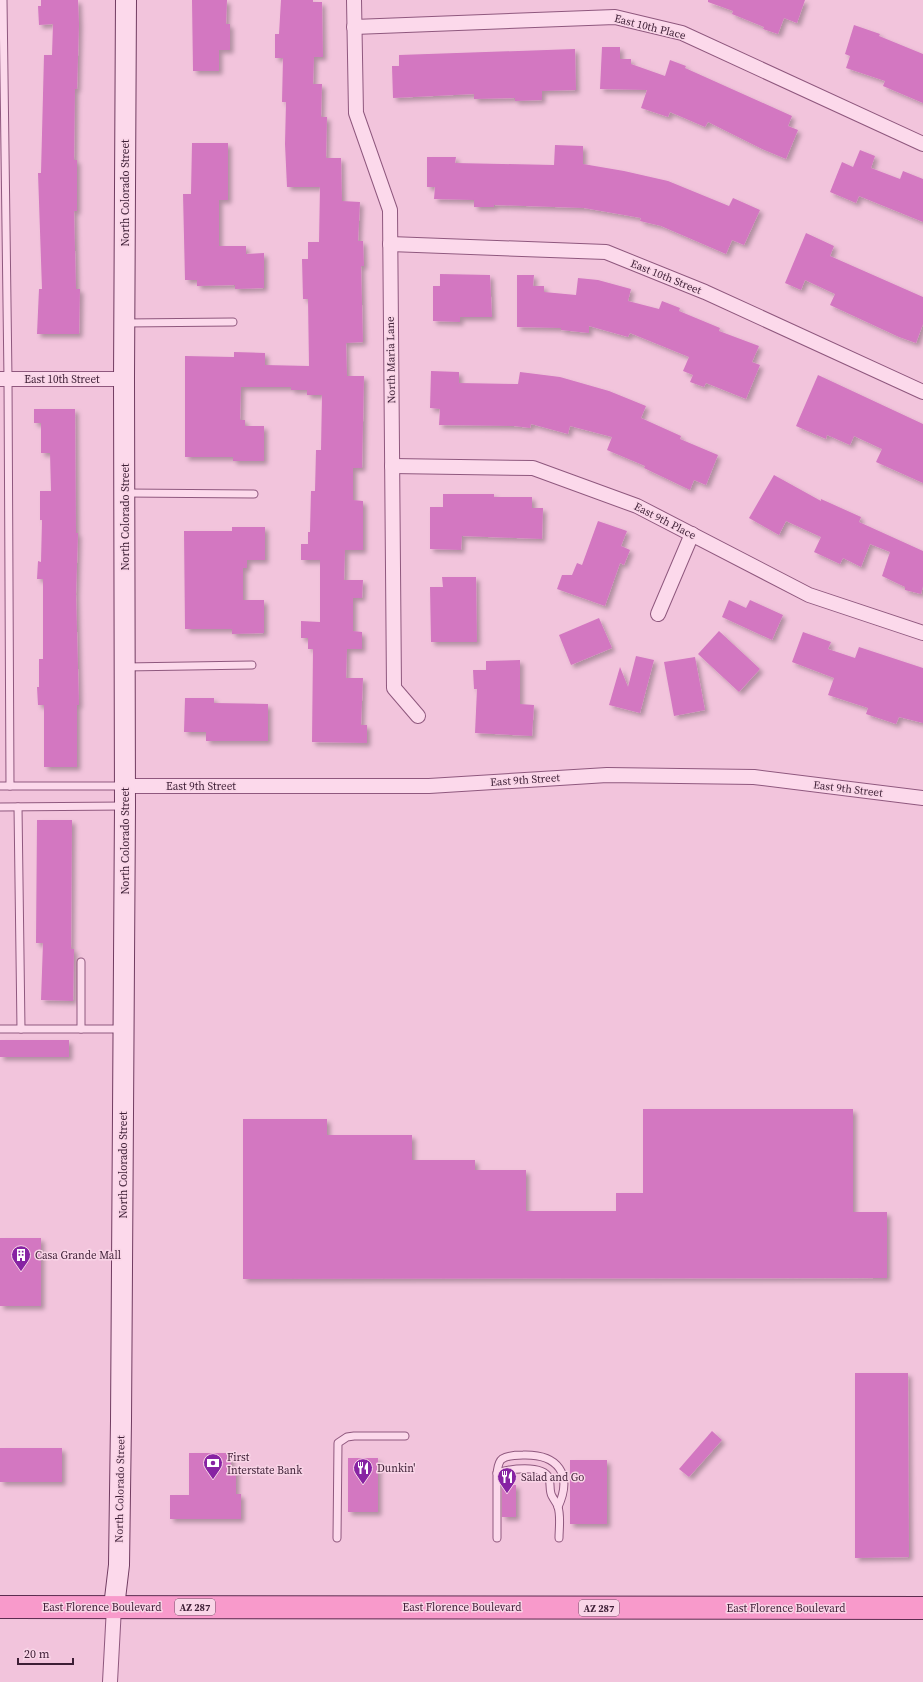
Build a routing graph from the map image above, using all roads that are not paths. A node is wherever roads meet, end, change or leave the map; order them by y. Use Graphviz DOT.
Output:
graph roads {
  1 [pos="3,0"];
  2 [pos="126,0"];
  3 [pos="354,0"];
  4 [pos="354,27"];
  5 [pos="923,144"];
  6 [pos="390,244"];
  7 [pos="233,322"];
  8 [pos="125,323"];
  9 [pos="4,379"];
  10 [pos="124,379"];
  11 [pos="923,392"];
  12 [pos="392,466"];
  13 [pos="125,493"];
  14 [pos="254,494"];
  15 [pos="692,534"];
  16 [pos="658,614"];
  17 [pos="923,633"];
  18 [pos="252,665"];
  19 [pos="125,667"];
  20 [pos="418,716"];
  21 [pos="0,786"];
  22 [pos="10,786"];
  23 [pos="125,786"];
  24 [pos="923,798"];
  25 [pos="125,806"];
  26 [pos="0,807"];
  27 [pos="18,807"];
  28 [pos="81,962"];
  29 [pos="0,1029"];
  30 [pos="21,1029"];
  31 [pos="81,1029"];
  32 [pos="124,1029"];
  33 [pos="405,1436"];
  34 [pos="497,1473"];
  35 [pos="558,1506"];
  36 [pos="337,1538"];
  37 [pos="497,1538"];
  38 [pos="559,1538"];
  39 [pos="0,1607"];
  40 [pos="114,1607"];
  41 [pos="923,1608"];
  42 [pos="110,1682"];
  1 -- 9 [label="lane"];
  2 -- 8 [label="street, North Colorado Street"];
  3 -- 4 [label="street, North Maria Lane"];
  4 -- 5 [label="street, East 10th Place"];
  4 -- 6 [label="street, North Maria Lane"];
  6 -- 11 [label="street, East 10th Street"];
  6 -- 12 [label="street, North Maria Lane"];
  7 -- 8 [label="lane"];
  8 -- 10 [label="street, North Colorado Street"];
  9 -- 10 [label="street, East 10th Street"];
  9 -- 22 [label="lane"];
  10 -- 13 [label="street, North Colorado Street"];
  12 -- 15 [label="street, East 9th Place"];
  12 -- 20 [label="street, North Maria Lane"];
  13 -- 14 [label="lane"];
  13 -- 19 [label="street, North Colorado Street"];
  15 -- 16 [label="street"];
  15 -- 17 [label="street, East 9th Place"];
  18 -- 19 [label="lane"];
  19 -- 23 [label="street, North Colorado Street"];
  21 -- 22 [label="lane"];
  22 -- 23 [label="lane"];
  23 -- 24 [label="street, East 9th Street"];
  23 -- 25 [label="street, North Colorado Street"];
  25 -- 27 [label="lane"];
  25 -- 32 [label="street, North Colorado Street"];
  26 -- 27 [label="lane"];
  27 -- 30 [label="lane"];
  28 -- 31 [label="lane"];
  29 -- 30 [label="lane"];
  30 -- 31 [label="lane"];
  31 -- 32 [label="lane"];
  32 -- 40 [label="street, North Colorado Street"];
  33 -- 36 [label="lane"];
  34 -- 35 [label="lane"];
  34 -- 35 [label="lane"];
  34 -- 37 [label="lane"];
  35 -- 38 [label="lane"];
  39 -- 40 [label="main road, East Florence Boulevard / AZ 287"];
  40 -- 41 [label="main road, East Florence Boulevard / AZ 287"];
  40 -- 42 [label="street, North Colorado Street"];
}
